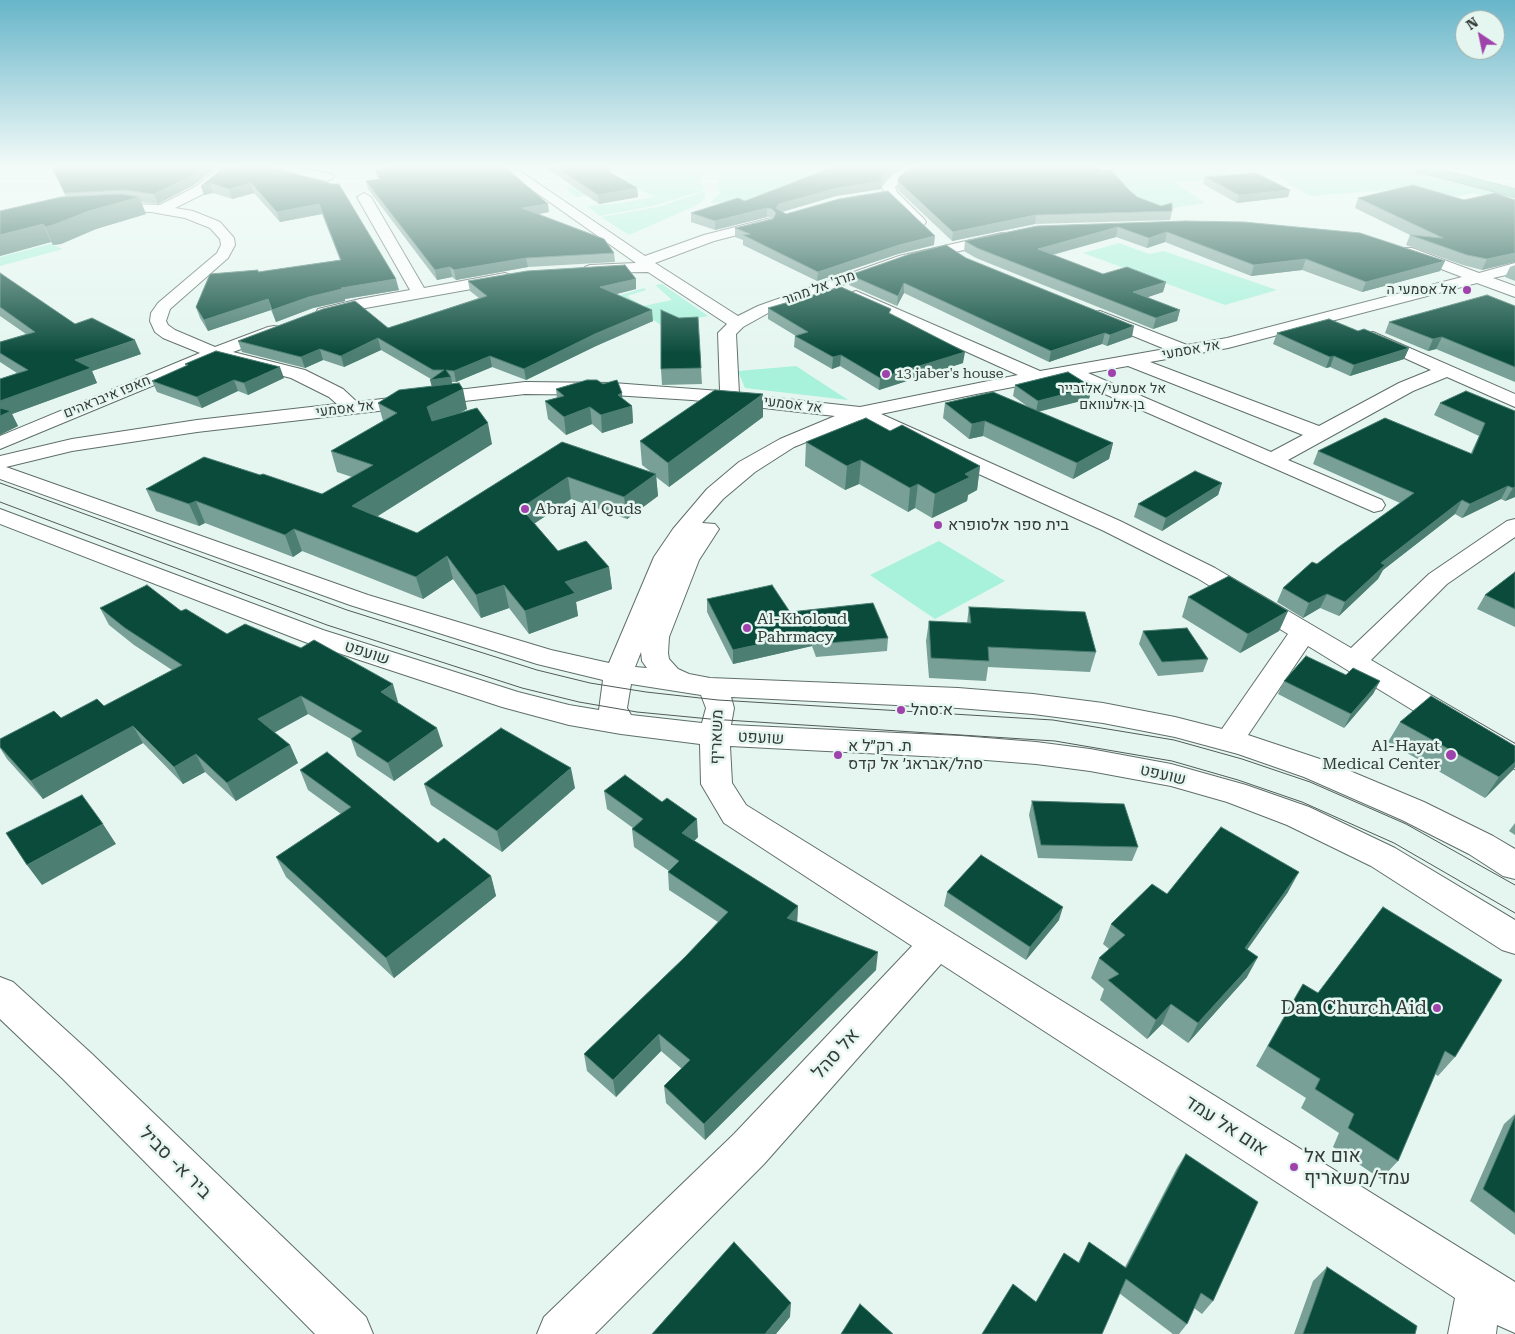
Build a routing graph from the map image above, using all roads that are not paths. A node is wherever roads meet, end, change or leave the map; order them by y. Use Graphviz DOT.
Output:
graph roads {
  1 [pos="219,229"];
  2 [pos="382,229"];
  3 [pos="596,229"];
  4 [pos="741,229"];
  5 [pos="926,229"];
  6 [pos="1017,234"];
  7 [pos="947,248"];
  8 [pos="1396,248"];
  9 [pos="963,259"];
  10 [pos="647,264"];
  11 [pos="1515,268"];
  12 [pos="573,271"];
  13 [pos="521,275"];
  14 [pos="1481,278"];
  15 [pos="830,284"];
  16 [pos="1515,292"];
  17 [pos="419,293"];
  18 [pos="1087,310"];
  19 [pos="310,318"];
  20 [pos="1327,318"];
  21 [pos="737,323"];
  22 [pos="293,324"];
  23 [pos="1186,351"];
  24 [pos="215,353"];
  25 [pos="1130,361"];
  26 [pos="1448,370"];
  27 [pos="1069,372"];
  28 [pos="1038,378"];
  29 [pos="730,398"];
  30 [pos="1515,401"];
  31 [pos="353,408"];
  32 [pos="860,413"];
  33 [pos="1320,434"];
  34 [pos="0,443"];
  35 [pos="21,456"];
  36 [pos="0,457"];
  37 [pos="1272,460"];
  38 [pos="0,462"];
  39 [pos="0,472"];
  40 [pos="1374,506"];
  41 [pos="0,516"];
  42 [pos="1515,526"];
  43 [pos="1304,631"];
  44 [pos="635,632"];
  45 [pos="1354,662"];
  46 [pos="566,663"];
  47 [pos="618,674"];
  48 [pos="696,685"];
  49 [pos="621,724"];
  50 [pos="714,735"];
  51 [pos="1229,741"];
  52 [pos="1515,758"];
  53 [pos="1515,866"];
  54 [pos="1515,939"];
  55 [pos="938,943"];
  56 [pos="0,994"];
  57 [pos="1498,1299"];
  58 [pos="349,1334"];
  59 [pos="561,1334"];
  60 [pos="1472,1334"];
  1 -- 24 [label="street"];
  2 -- 17 [label="street"];
  3 -- 10 [label="street"];
  4 -- 10 [label="street"];
  5 -- 7 [label="street"];
  6 -- 7 [label="street, מרג' אל מהור"];
  7 -- 9 [label="street"];
  7 -- 15 [label="street, מרג' אל מהור"];
  8 -- 14 [label="street"];
  10 -- 12 [label="street"];
  10 -- 21 [label="street"];
  11 -- 14 [label="street, אל אסמעי"];
  13 -- 17 [label="street"];
  14 -- 16 [label="street"];
  14 -- 20 [label="street, אל אסמעי"];
  15 -- 21 [label="street, מרג' אל מהור"];
  15 -- 28 [label="street"];
  17 -- 19 [label="street"];
  18 -- 23 [label="street"];
  20 -- 23 [label="street, אל אסמעי"];
  20 -- 26 [label="street"];
  21 -- 29 [label="street"];
  22 -- 24 [label="street, חאפז איבראהים"];
  23 -- 25 [label="street, אל אסמעי"];
  24 -- 31 [label="street"];
  24 -- 34 [label="street, חאפז איבראהים"];
  25 -- 27 [label="street, אל אסמעי"];
  25 -- 33 [label="street"];
  26 -- 30 [label="street"];
  26 -- 33 [label="street"];
  27 -- 28 [label="street, אל אסמעי"];
  27 -- 37 [label="street"];
  28 -- 32 [label="street, אל אסמעי"];
  29 -- 31 [label="street, אל אסמעי"];
  29 -- 32 [label="street, אל אסמעי"];
  31 -- 35 [label="street, אל אסמעי"];
  32 -- 43 [label="street"];
  32 -- 44 [label="street"];
  32 -- 48 [label="street"];
  33 -- 37 [label="street"];
  35 -- 36 [label="street"];
  35 -- 38 [label="street, אל אסמעי"];
  37 -- 40 [label="street"];
  39 -- 46 [label="street"];
  41 -- 49 [label="street, שועפט"];
  42 -- 45 [label="street"];
  43 -- 45 [label="street"];
  43 -- 51 [label="street"];
  44 -- 46 [label="street"];
  44 -- 47 [label="street"];
  45 -- 52 [label="street"];
  46 -- 47 [label="street"];
  47 -- 48 [label="street"];
  47 -- 49 [label="street"];
  48 -- 50 [label="street, משאריף"];
  48 -- 51 [label="street"];
  49 -- 50 [label="street, שועפט"];
  50 -- 54 [label="street, שועפט"];
  50 -- 55 [label="street, משאריף"];
  51 -- 53 [label="street"];
  55 -- 57 [label="street, אום אל עמד"];
  55 -- 59 [label="street, אל סהל"];
  56 -- 58 [label="street, ביר א- סביל"];
  57 -- 60 [label="street"];
}
